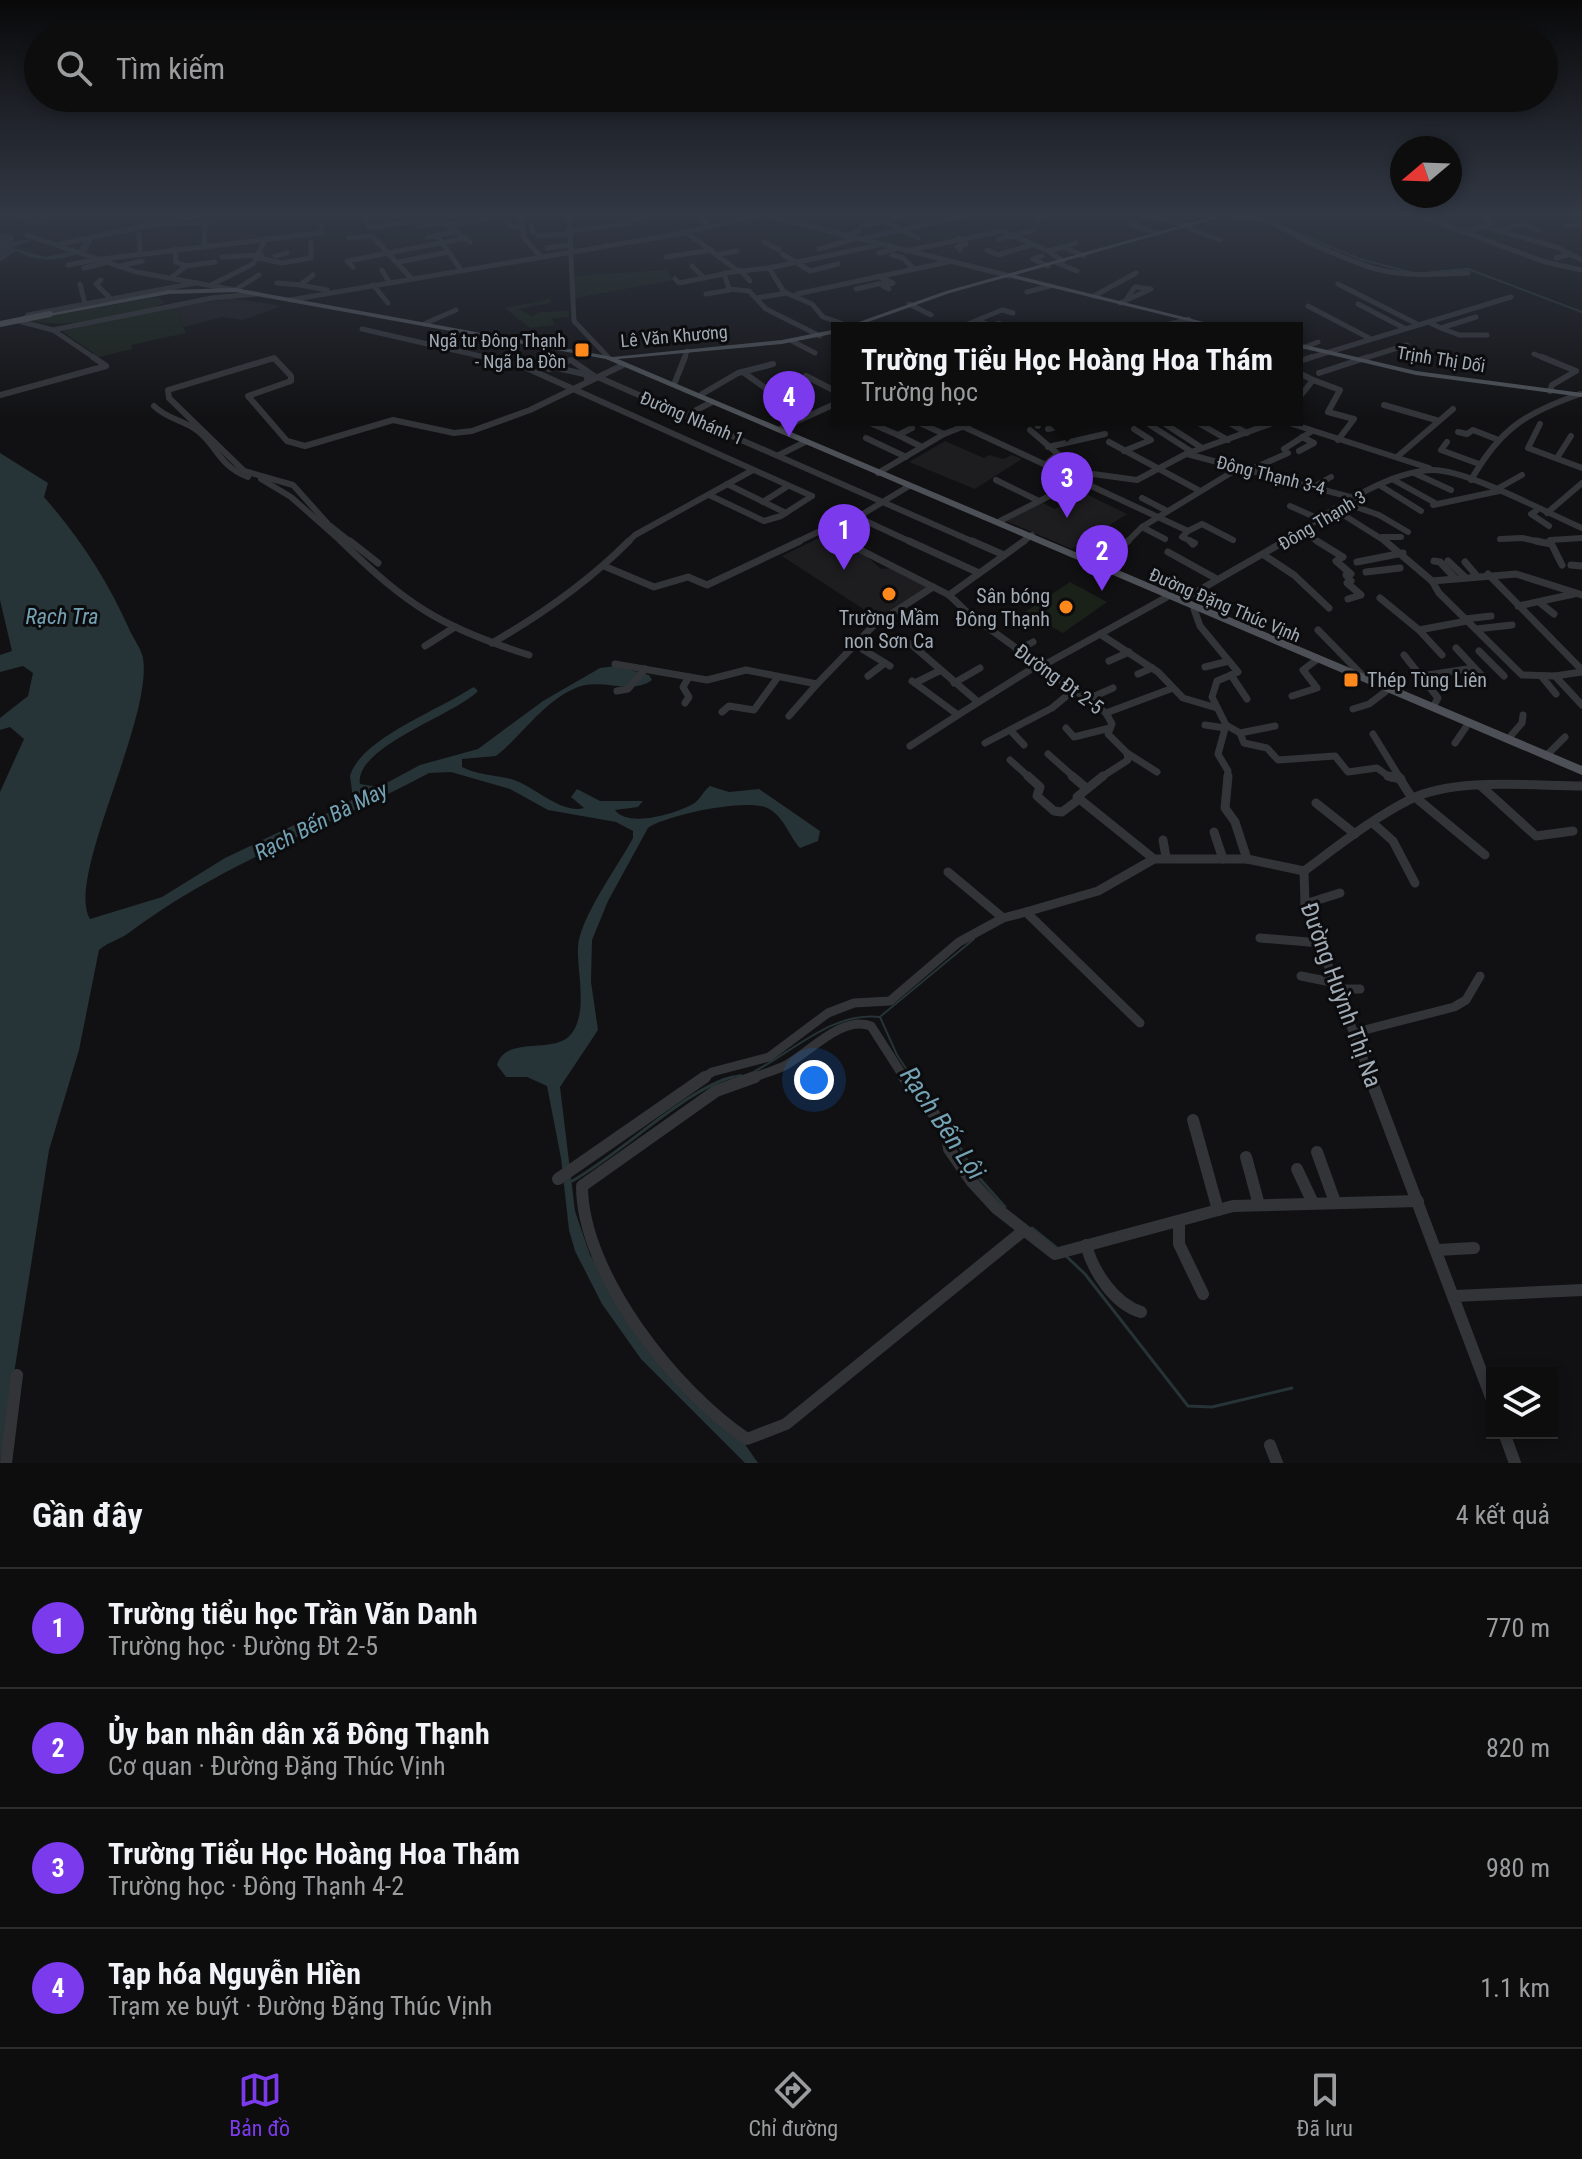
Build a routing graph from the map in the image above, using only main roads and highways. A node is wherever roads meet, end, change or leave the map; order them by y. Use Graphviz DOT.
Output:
graph roads {
  1 [pos="984,283"];
  2 [pos="1039,283"];
  3 [pos="166,293"];
  4 [pos="291,300"];
  5 [pos="860,322"];
  6 [pos="1200,322"];
  7 [pos="0,324"];
  8 [pos="831,333"];
  9 [pos="1303,347"];
  10 [pos="606,358"];
  11 [pos="1581,394"];
  12 [pos="880,472"];
  13 [pos="1030,536"];
  14 [pos="1181,601"];
  15 [pos="1582,774"];
  1 -- 5 [label="main road"];
  2 -- 6 [label="main road"];
  3 -- 4 [label="main road, Đường Đặng Thúc Vịnh"];
  3 -- 4 [label="main road, Đường Đặng Thúc Vịnh"];
  3 -- 7 [label="main road, Đường Đặng Thúc Vịnh, bridge"];
  4 -- 10 [label="main road, Đường Đặng Thúc Vịnh"];
  4 -- 10 [label="main road, Đường Đặng Thúc Vịnh"];
  8 -- 10 [label="main road, Lê Văn Khương"];
  9 -- 11 [label="main road, Trịnh Thị Dối"];
  10 -- 12 [label="main road, Đường Đặng Thúc Vịnh"];
  10 -- 12 [label="main road, Đường Đặng Thúc Vịnh"];
  12 -- 13 [label="main road, Đường Đặng Thúc Vịnh"];
  12 -- 13 [label="main road, Đường Đặng Thúc Vịnh"];
  13 -- 14 [label="main road, Đường Đặng Thúc Vịnh"];
  13 -- 14 [label="main road, Đường Đặng Thúc Vịnh"];
  14 -- 15 [label="main road, Đường Đặng Thúc Vịnh"];
  14 -- 15 [label="main road, Đường Đặng Thúc Vịnh"];
}
